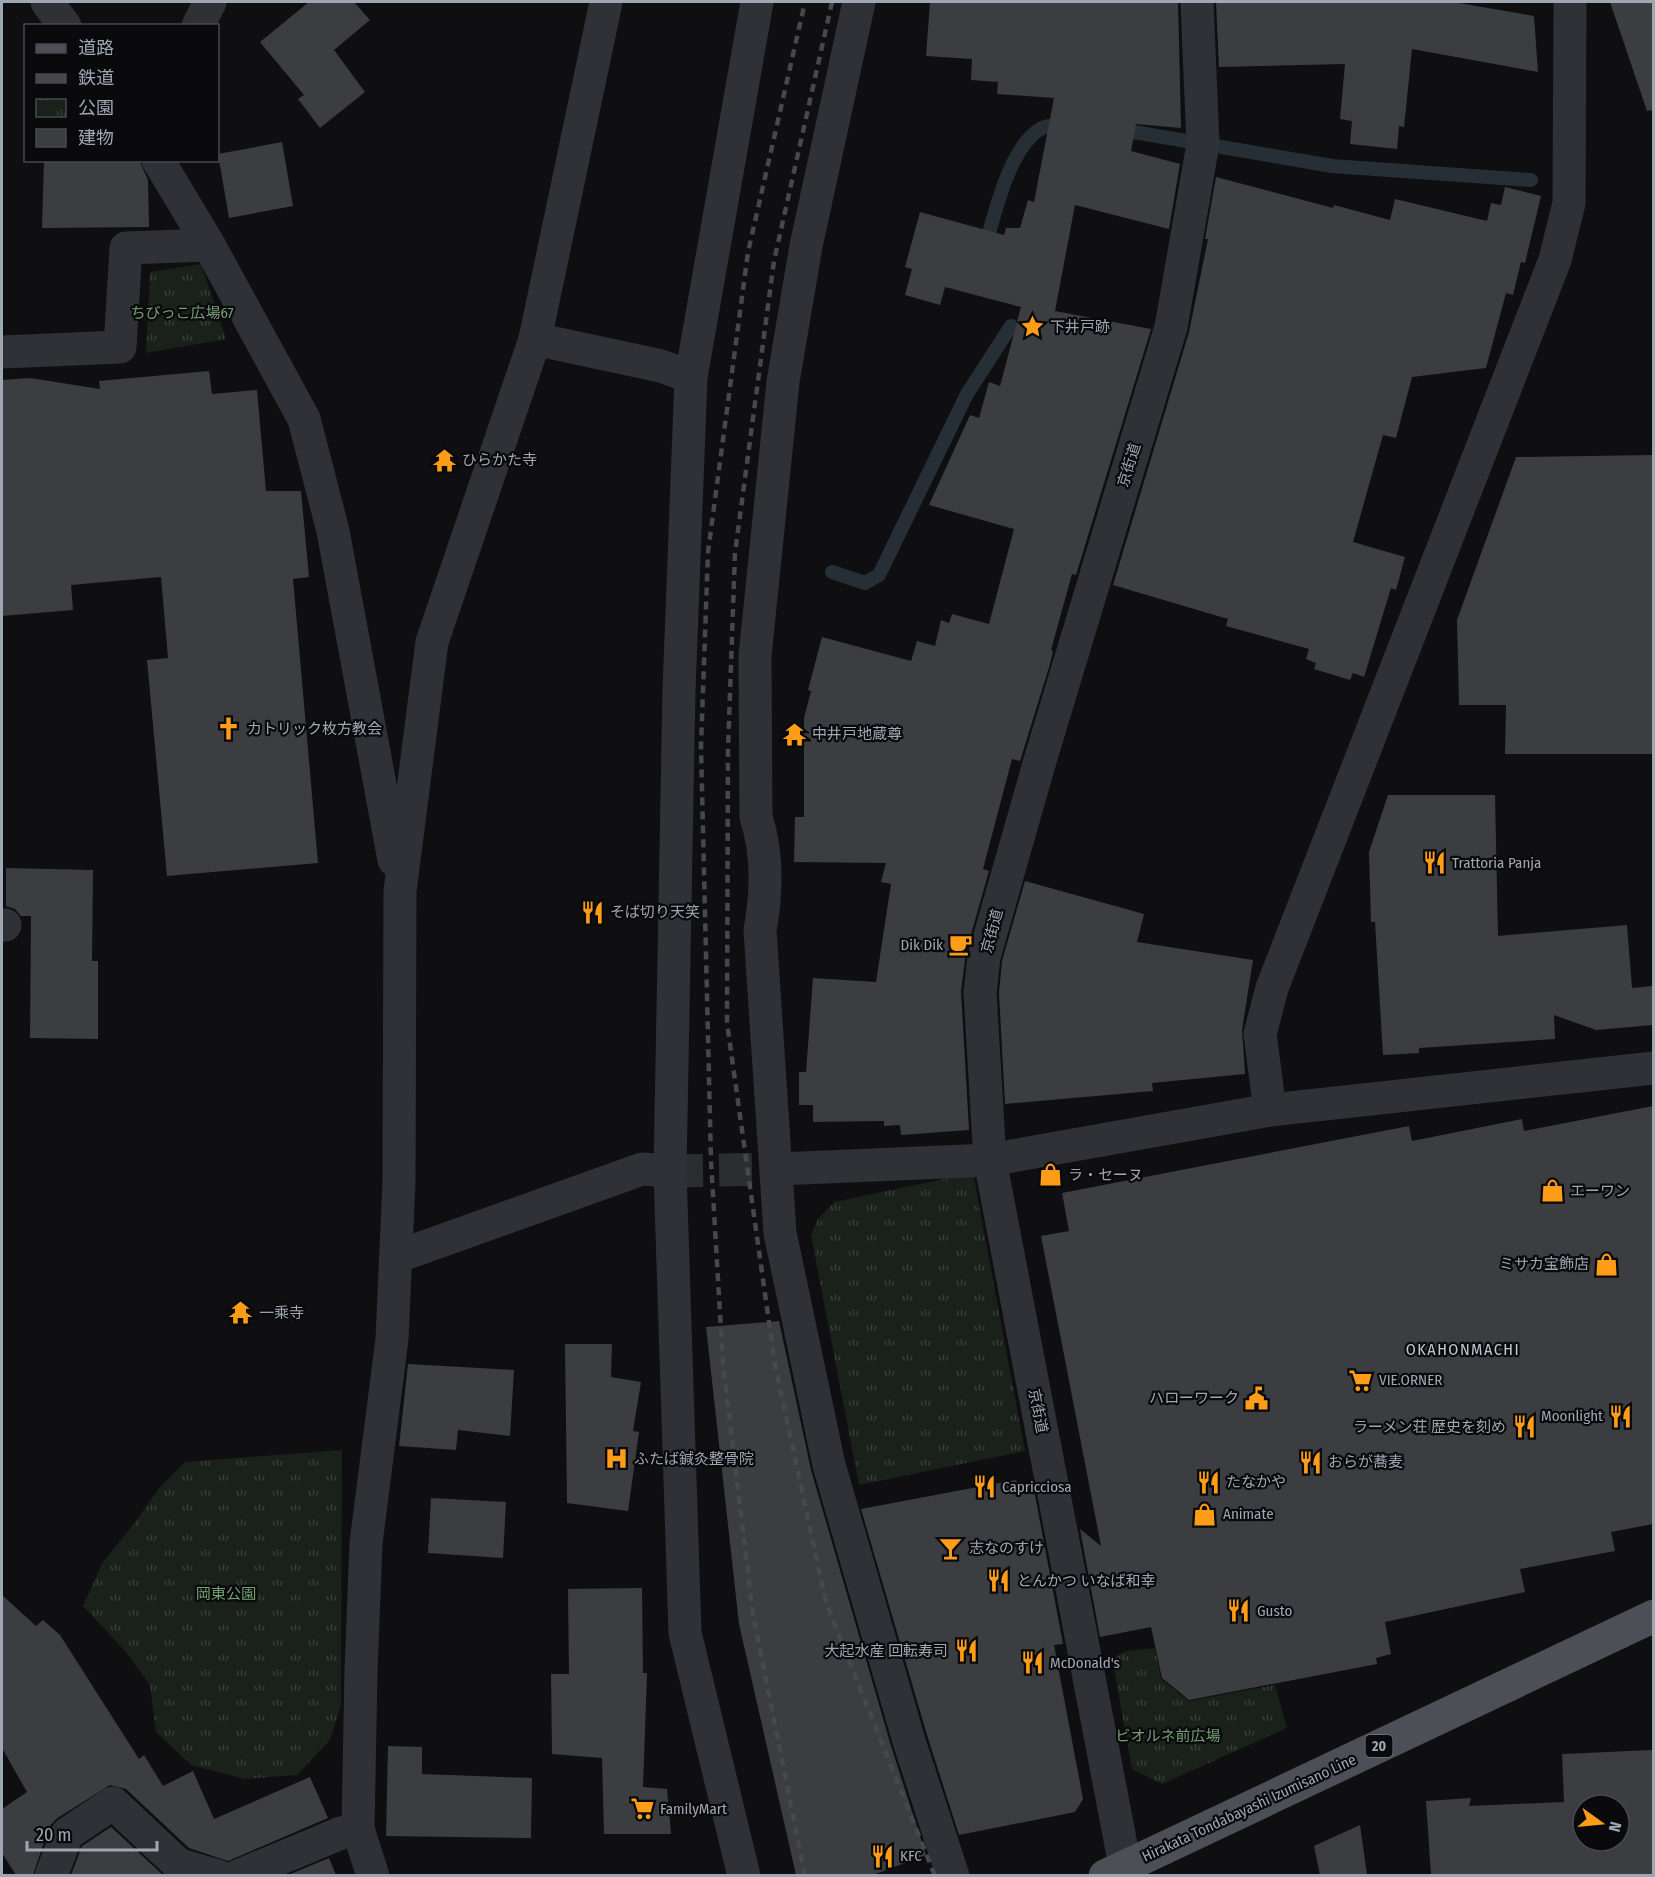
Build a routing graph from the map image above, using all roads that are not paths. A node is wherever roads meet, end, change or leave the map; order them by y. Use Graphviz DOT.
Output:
graph roads {
  1 [pos="47,2"];
  2 [pos="210,2"];
  3 [pos="606,2"];
  4 [pos="757,2"];
  5 [pos="859,2"];
  6 [pos="1197,2"];
  7 [pos="1570,2"];
  8 [pos="64,24"];
  9 [pos="199,24"];
  10 [pos="159,162"];
  11 [pos="209,245"];
  12 [pos="535,339"];
  13 [pos="2,352"];
  14 [pos="692,377"];
  15 [pos="400,891"];
  16 [pos="1653,1068"];
  17 [pos="1270,1110"];
  18 [pos="990,1160"];
  19 [pos="778,1169"];
  20 [pos="670,1171"];
  21 [pos="396,1257"];
  22 [pos="1653,1616"];
  23 [pos="358,1829"];
  24 [pos="1119,1873"];
  25 [pos="51,1875"];
  26 [pos="218,1875"];
  27 [pos="238,1875"];
  28 [pos="373,1875"];
  29 [pos="744,1875"];
  30 [pos="953,1875"];
  1 -- 8 [label="street"];
  2 -- 9 [label="street"];
  3 -- 12 [label="street"];
  4 -- 14 [label="street"];
  5 -- 19 [label="street"];
  6 -- 18 [label="street, 京街道"];
  7 -- 17 [label="street"];
  10 -- 11 [label="street"];
  11 -- 13 [label="street"];
  11 -- 15 [label="street"];
  12 -- 14 [label="street"];
  12 -- 15 [label="street"];
  14 -- 20 [label="street"];
  15 -- 21 [label="street"];
  16 -- 17 [label="street"];
  17 -- 18 [label="street"];
  18 -- 19 [label="street"];
  18 -- 24 [label="street, 京街道"];
  19 -- 30 [label="street"];
  20 -- 21 [label="street"];
  20 -- 29 [label="street"];
  21 -- 23 [label="street"];
  22 -- 24 [label="main road, Hirakata Tondabayashi Izumisano Line / 20"];
  23 -- 27 [label="street"];
  23 -- 28 [label="street"];
  25 -- 26 [label="street"];
}
